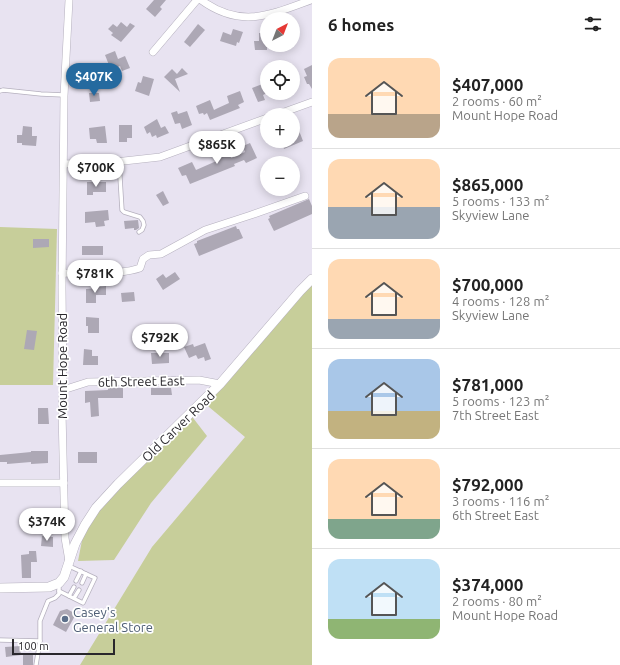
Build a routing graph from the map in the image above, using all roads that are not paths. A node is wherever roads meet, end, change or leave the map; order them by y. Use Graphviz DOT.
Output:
graph roads {
  1 [pos="69,0"];
  2 [pos="197,0"];
  3 [pos="201,0"];
  4 [pos="312,0"];
  5 [pos="153,52"];
  6 [pos="0,91"];
  7 [pos="64,95"];
  8 [pos="312,102"];
  9 [pos="295,108"];
  10 [pos="260,121"];
  11 [pos="119,161"];
  12 [pos="64,164"];
  13 [pos="305,196"];
  14 [pos="138,232"];
  15 [pos="62,273"];
  16 [pos="312,279"];
  17 [pos="220,384"];
  18 [pos="63,390"];
  19 [pos="0,483"];
  20 [pos="64,483"];
  21 [pos="69,564"];
  22 [pos="81,571"];
  23 [pos="86,574"];
  24 [pos="76,581"];
  25 [pos="82,584"];
  26 [pos="59,587"];
  27 [pos="74,587"];
  28 [pos="0,588"];
  29 [pos="79,590"];
  30 [pos="69,596"];
  31 [pos="74,598"];
  32 [pos="0,640"];
  33 [pos="40,641"];
  34 [pos="36,665"];
  1 -- 7 [label="street, Mount Hope Road"];
  2 -- 5 [label="street"];
  3 -- 4 [label="street"];
  6 -- 7 [label="lane"];
  7 -- 12 [label="street, Mount Hope Road"];
  8 -- 9 [label="street"];
  10 -- 11 [label="street"];
  11 -- 12 [label="street"];
  11 -- 14 [label="lane"];
  12 -- 15 [label="street, Mount Hope Road"];
  13 -- 15 [label="street"];
  15 -- 18 [label="street, Mount Hope Road"];
  16 -- 17 [label="street, Old Carver Road"];
  17 -- 18 [label="street, 6th Street East"];
  17 -- 21 [label="street, Old Carver Road"];
  18 -- 20 [label="street, Mount Hope Road"];
  19 -- 20 [label="street"];
  20 -- 21 [label="street, Mount Hope Road"];
  21 -- 22 [label="lane"];
  21 -- 26 [label="street, Old Carver Road"];
  22 -- 23 [label="lane"];
  22 -- 24 [label="lane"];
  23 -- 25 [label="lane"];
  23 -- 31 [label="lane"];
  26 -- 28 [label="street"];
  26 -- 30 [label="lane"];
  26 -- 33 [label="lane"];
  27 -- 30 [label="lane"];
  29 -- 31 [label="lane"];
  30 -- 31 [label="lane"];
  32 -- 33 [label="lane"];
  33 -- 34 [label="lane"];
}
